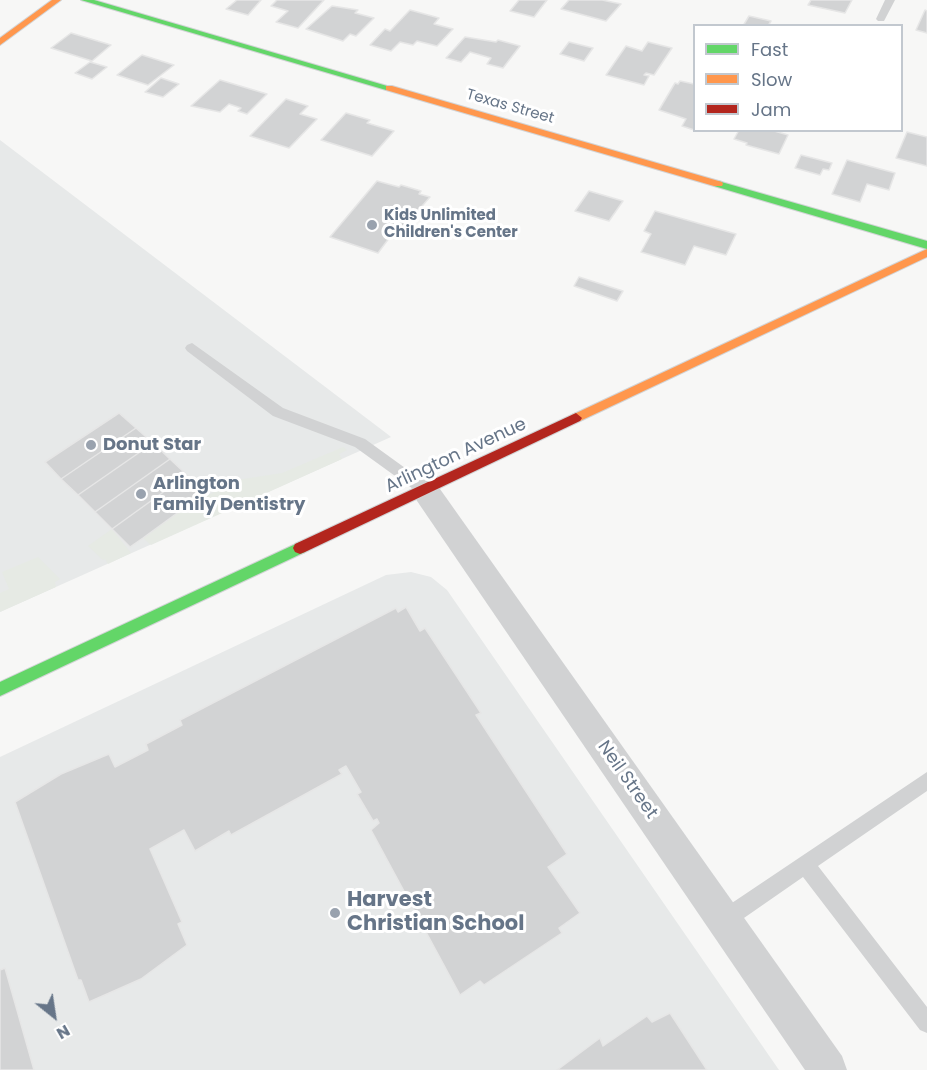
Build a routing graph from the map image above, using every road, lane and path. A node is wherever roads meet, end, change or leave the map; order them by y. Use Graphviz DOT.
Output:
graph roads {
  1 [pos="57,0"];
  2 [pos="85,0"];
  3 [pos="890,0"];
  4 [pos="881,19"];
  5 [pos="0,42"];
  6 [pos="927,245"];
  7 [pos="927,253"];
  8 [pos="192,348"];
  9 [pos="425,490"];
  10 [pos="0,689"];
  11 [pos="927,781"];
  12 [pos="805,864"];
  13 [pos="724,920"];
  14 [pos="927,1023"];
  15 [pos="828,1070"];
  1 -- 5 [label="street"];
  2 -- 6 [label="street, Texas Street"];
  3 -- 4 [label="lane"];
  7 -- 9 [label="street, Arlington Avenue"];
  8 -- 9 [label="lane"];
  9 -- 10 [label="street, Arlington Avenue"];
  9 -- 13 [label="street, Neil Street"];
  11 -- 12 [label="lane"];
  12 -- 13 [label="lane"];
  12 -- 14 [label="lane"];
  13 -- 15 [label="street, Neil Street"];
}
